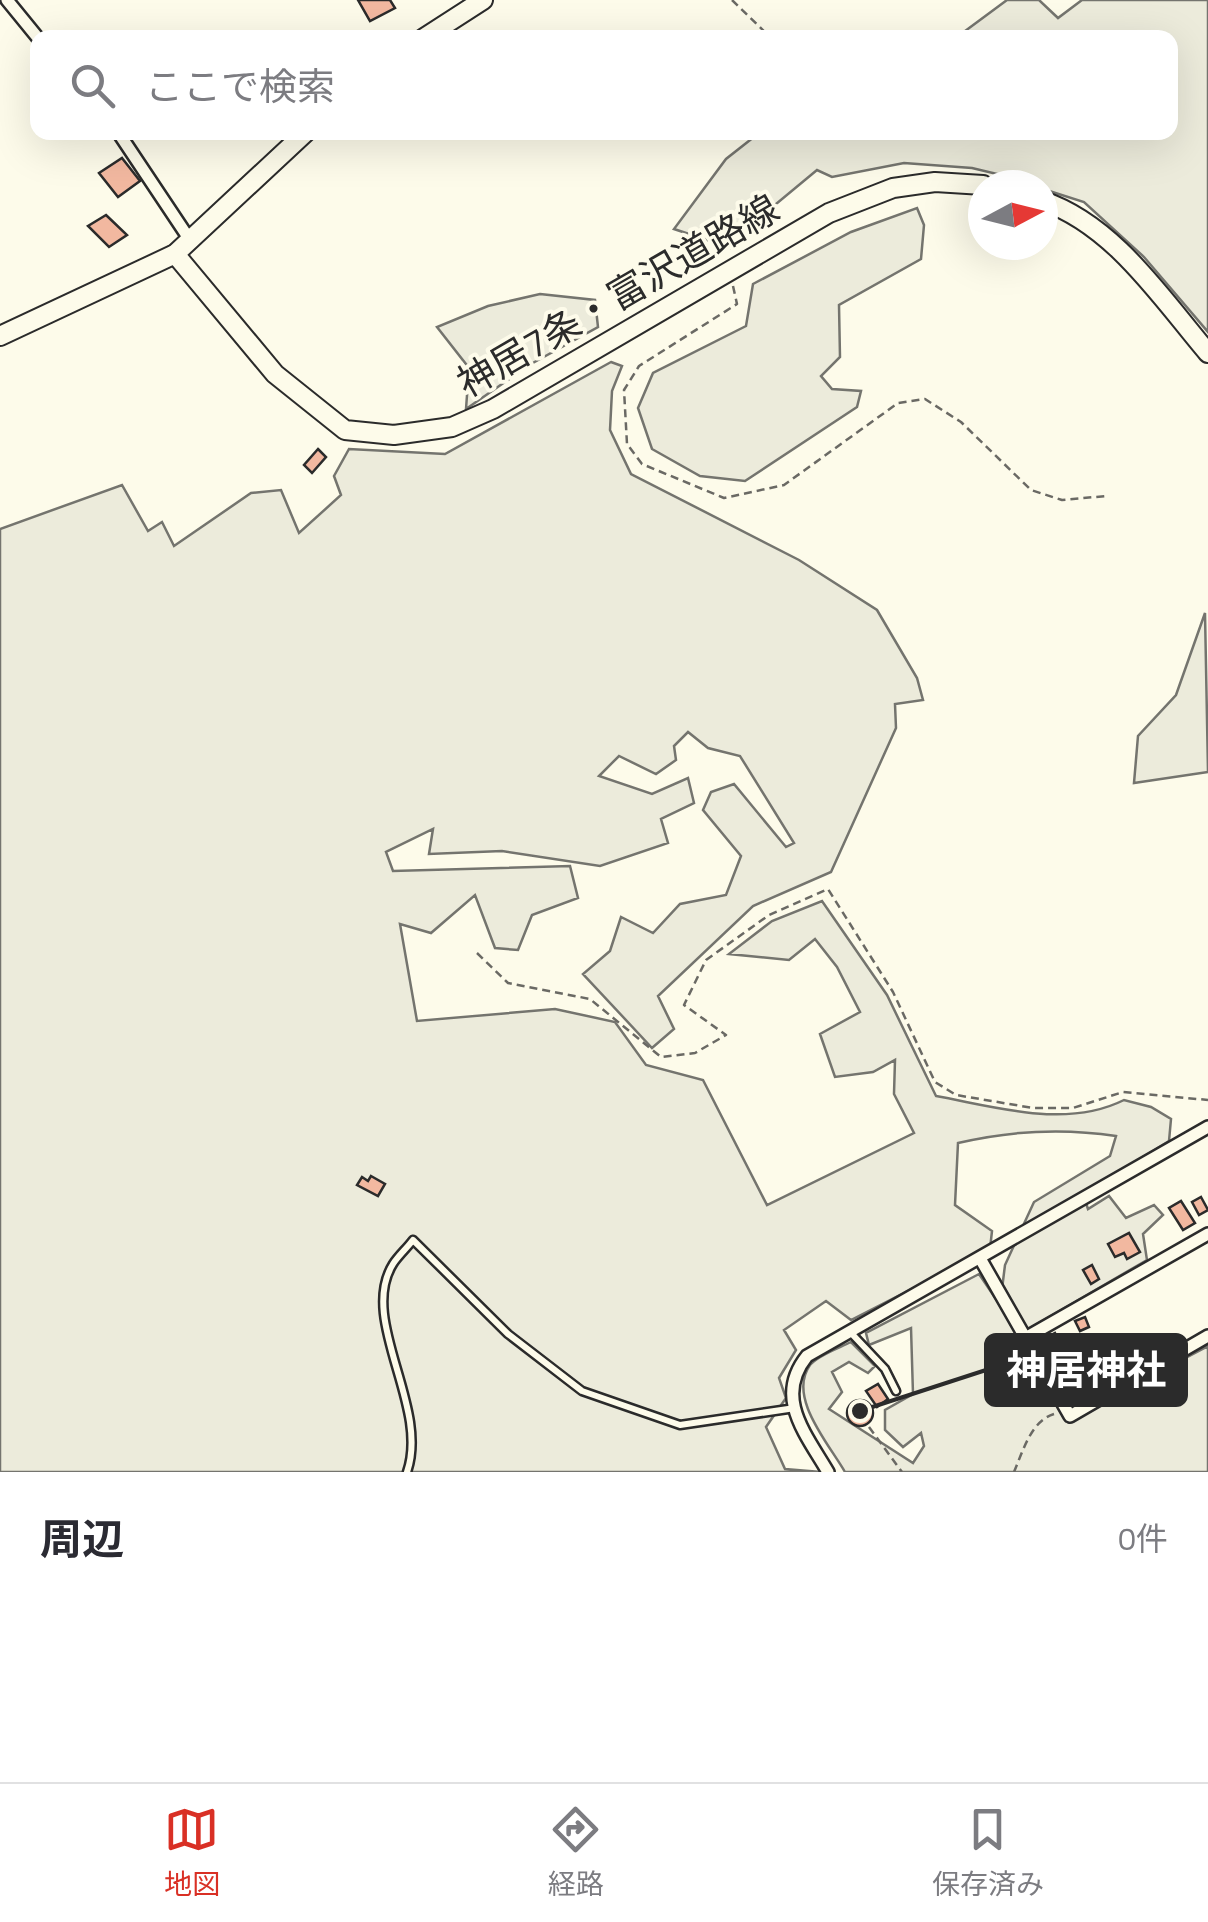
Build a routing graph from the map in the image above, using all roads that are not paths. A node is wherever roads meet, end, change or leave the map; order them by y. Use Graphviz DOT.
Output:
graph roads {
  1 [pos="7,0"];
  2 [pos="483,0"];
  3 [pos="31,30"];
  4 [pos="436,30"];
  5 [pos="123,140"];
  6 [pos="297,140"];
  7 [pos="968,184"];
  8 [pos="1058,210"];
  9 [pos="190,240"];
  10 [pos="174,254"];
  11 [pos="0,336"];
  12 [pos="1208,353"];
  13 [pos="1208,1126"];
  14 [pos="1208,1234"];
  15 [pos="981,1260"];
  16 [pos="852,1334"];
  17 [pos="1208,1336"];
  18 [pos="1027,1337"];
  19 [pos="896,1391"];
  20 [pos="795,1408"];
  21 [pos="407,1472"];
  22 [pos="828,1472"];
  1 -- 3 [label="street"];
  2 -- 4 [label="street"];
  5 -- 9 [label="street"];
  6 -- 9 [label="street"];
  7 -- 10 [label="street, 神居7条・富沢道路線"];
  8 -- 12 [label="street"];
  9 -- 10 [label="street"];
  10 -- 11 [label="street"];
  13 -- 15 [label="street"];
  14 -- 18 [label="street"];
  15 -- 16 [label="street"];
  15 -- 18 [label="street"];
  16 -- 19 [label="lane"];
  16 -- 20 [label="street"];
  17 -- 18 [label="street"];
  20 -- 21 [label="lane"];
  20 -- 22 [label="street"];
}
